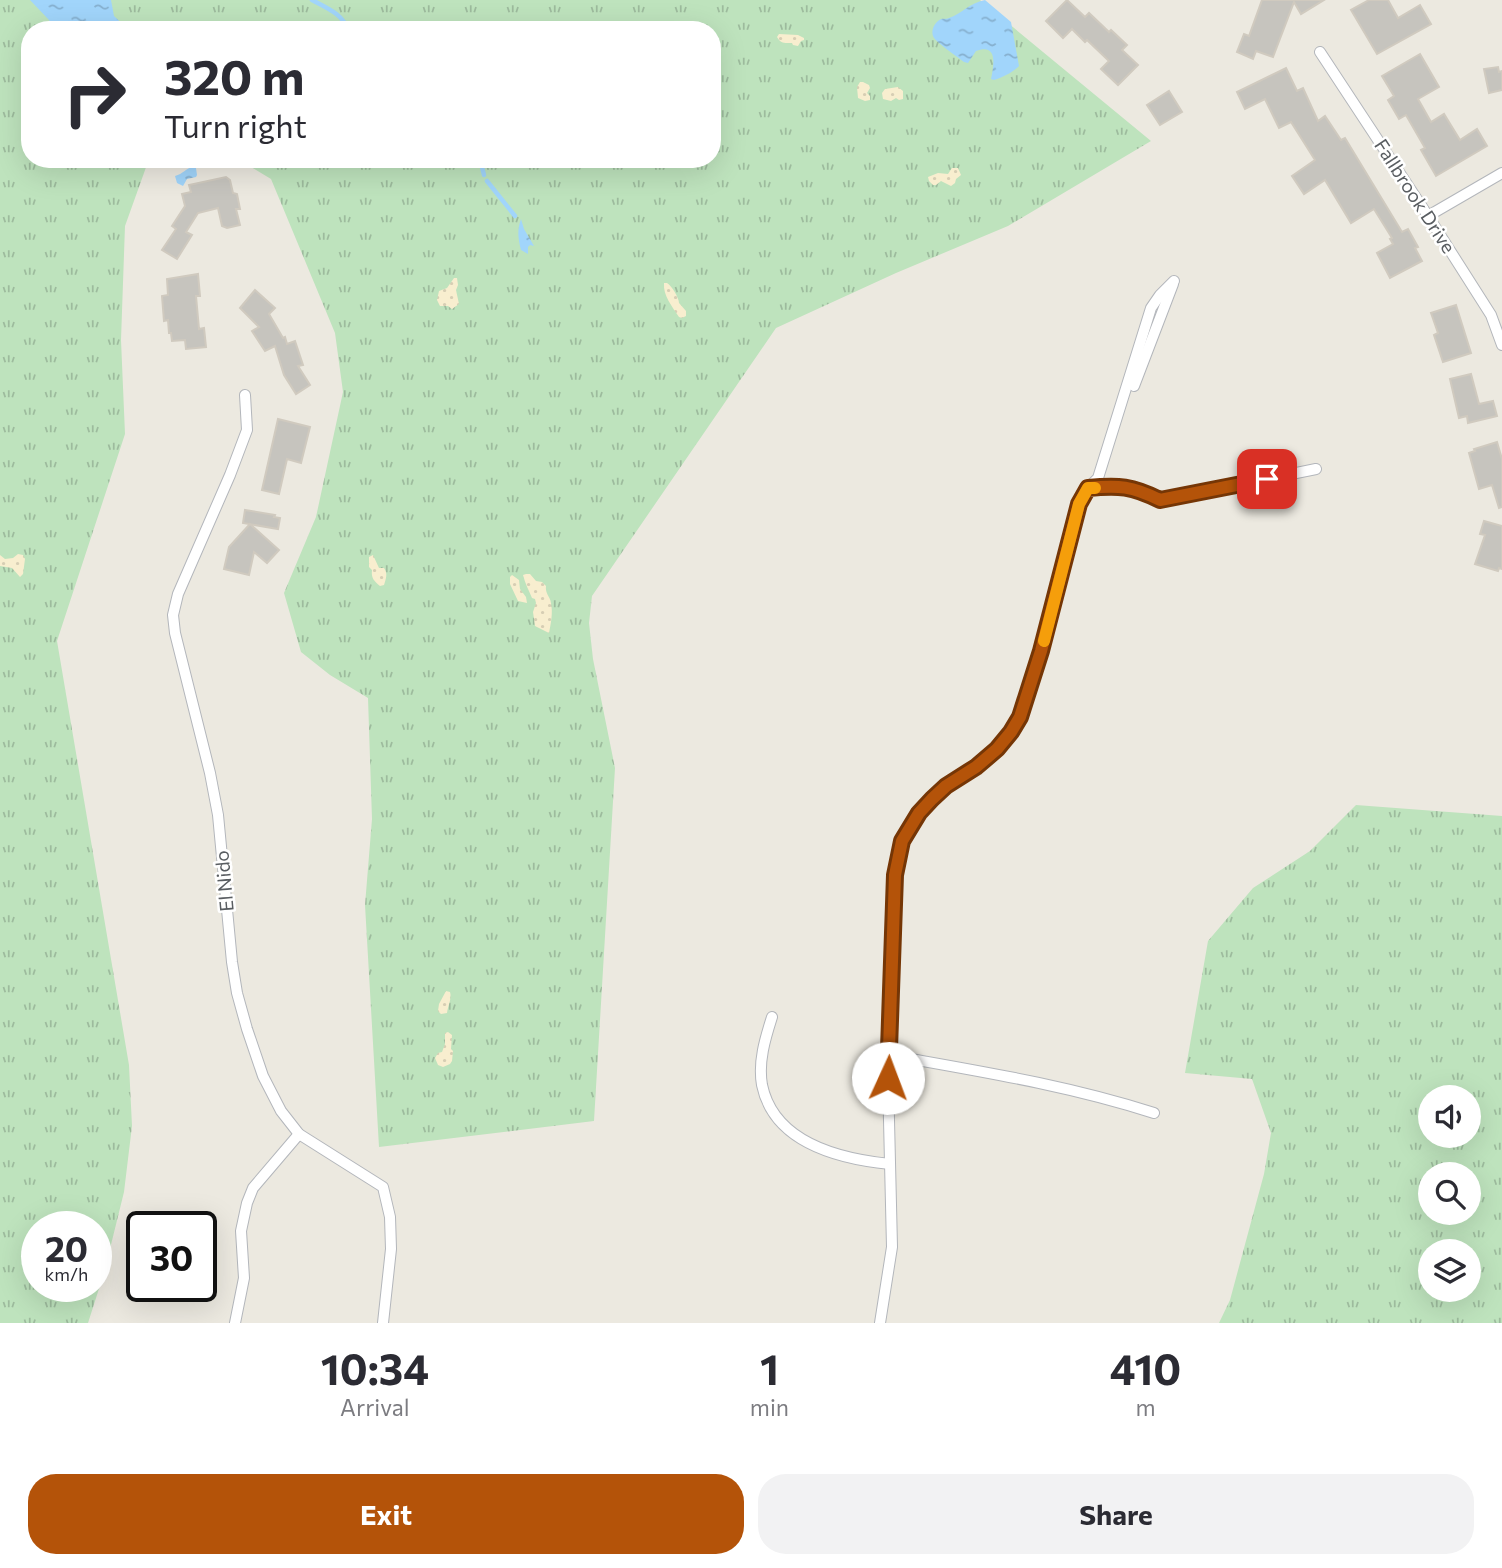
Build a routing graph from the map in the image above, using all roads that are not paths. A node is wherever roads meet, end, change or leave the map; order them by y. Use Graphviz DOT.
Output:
graph roads {
  1 [pos="1320,52"];
  2 [pos="1502,173"];
  3 [pos="1429,216"];
  4 [pos="1174,281"];
  5 [pos="1502,345"];
  6 [pos="245,395"];
  7 [pos="1316,469"];
  8 [pos="1088,488"];
  9 [pos="772,1017"];
  10 [pos="889,1055"];
  11 [pos="1154,1113"];
  12 [pos="299,1134"];
  13 [pos="890,1164"];
  14 [pos="235,1323"];
  15 [pos="383,1323"];
  16 [pos="880,1323"];
  1 -- 3 [label="street, Fallbrook Drive"];
  2 -- 3 [label="street"];
  3 -- 5 [label="street, Fallbrook Drive"];
  4 -- 8 [label="street"];
  6 -- 12 [label="street, El Nido"];
  7 -- 8 [label="street"];
  8 -- 10 [label="street"];
  9 -- 13 [label="street"];
  10 -- 11 [label="street"];
  10 -- 13 [label="street"];
  12 -- 14 [label="street"];
  12 -- 15 [label="street, El Nido"];
  13 -- 16 [label="street"];
}
